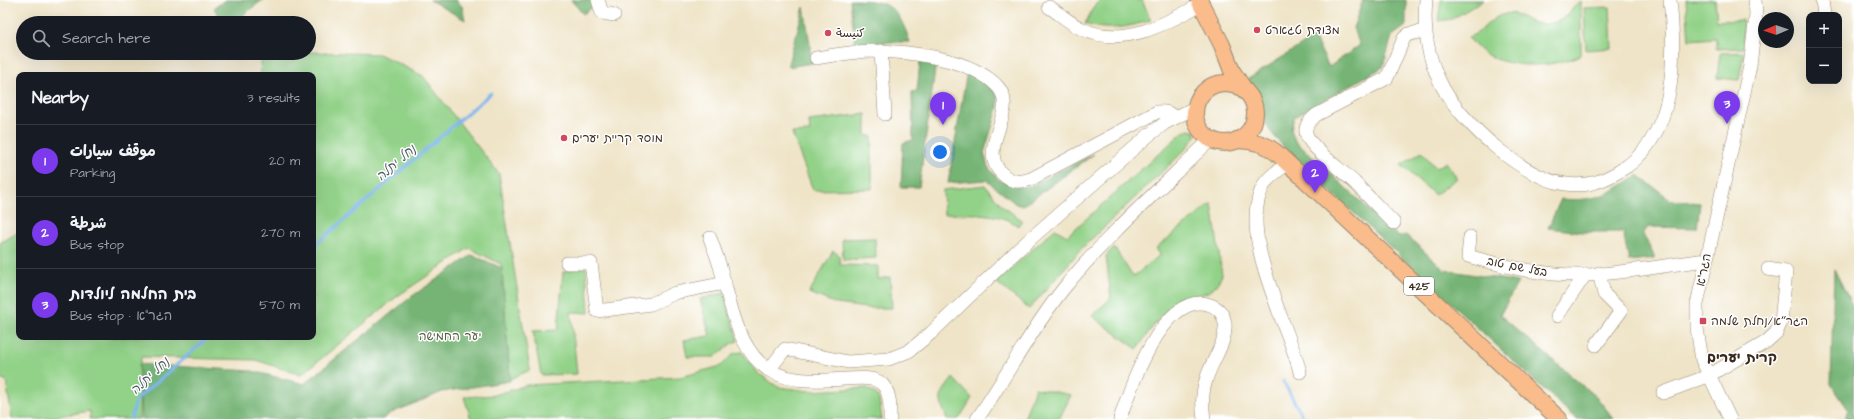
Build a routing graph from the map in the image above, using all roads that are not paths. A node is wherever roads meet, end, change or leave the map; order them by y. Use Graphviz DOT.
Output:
graph roads {
  1 [pos="598,0"];
  2 [pos="1426,0"];
  3 [pos="1670,0"];
  4 [pos="1755,0"];
  5 [pos="1822,0"];
  6 [pos="1200,2"];
  7 [pos="1050,6"];
  8 [pos="1824,12"];
  9 [pos="614,15"];
  10 [pos="1426,31"];
  11 [pos="1218,36"];
  12 [pos="881,52"];
  13 [pos="816,58"];
  14 [pos="1212,86"];
  15 [pos="1244,89"];
  16 [pos="1196,107"];
  17 [pos="1255,111"];
  18 [pos="885,114"];
  19 [pos="1175,118"];
  20 [pos="1211,139"];
  21 [pos="1237,140"];
  22 [pos="1283,159"];
  23 [pos="1394,223"];
  24 [pos="710,238"];
  25 [pos="1470,238"];
  26 [pos="1706,260"];
  27 [pos="566,263"];
  28 [pos="1768,270"];
  29 [pos="1599,273"];
  30 [pos="1585,275"];
  31 [pos="725,283"];
  32 [pos="1558,316"];
  33 [pos="1596,345"];
  34 [pos="769,370"];
  35 [pos="1300,372"];
  36 [pos="1708,376"];
  37 [pos="1664,393"];
  38 [pos="890,419"];
  39 [pos="977,419"];
  40 [pos="1120,419"];
  41 [pos="1204,419"];
  42 [pos="1559,419"];
  43 [pos="1730,419"];
  1 -- 9 [label="street"];
  2 -- 10 [label="street"];
  3 -- 10 [label="street"];
  4 -- 26 [label="street, הגר\"א"];
  5 -- 8 [label="street"];
  6 -- 7 [label="street"];
  6 -- 11 [label="main road, 425"];
  10 -- 23 [label="street"];
  11 -- 14 [label="main road, 425"];
  11 -- 15 [label="main road, 425"];
  12 -- 13 [label="street"];
  12 -- 18 [label="street"];
  12 -- 19 [label="street"];
  14 -- 15 [label="main road"];
  14 -- 16 [label="main road, 425"];
  15 -- 17 [label="main road, 425"];
  16 -- 19 [label="street"];
  16 -- 20 [label="main road"];
  17 -- 21 [label="main road"];
  17 -- 22 [label="main road, 425"];
  19 -- 34 [label="street"];
  20 -- 21 [label="main road, 425"];
  20 -- 39 [label="street"];
  21 -- 22 [label="main road, 425"];
  22 -- 35 [label="street"];
  22 -- 42 [label="main road, 425"];
  24 -- 31 [label="street"];
  25 -- 30 [label="street, בעל שם טוב"];
  26 -- 29 [label="street, בעל שם טוב"];
  26 -- 36 [label="street, הגר\"א"];
  27 -- 31 [label="street"];
  28 -- 36 [label="street"];
  29 -- 30 [label="street, בעל שם טוב"];
  29 -- 33 [label="street"];
  30 -- 32 [label="street"];
  31 -- 34 [label="street"];
  34 -- 38 [label="street"];
  36 -- 37 [label="street"];
  36 -- 43 [label="street, הגר\"א"];
  40 -- 41 [label="street"];
}
